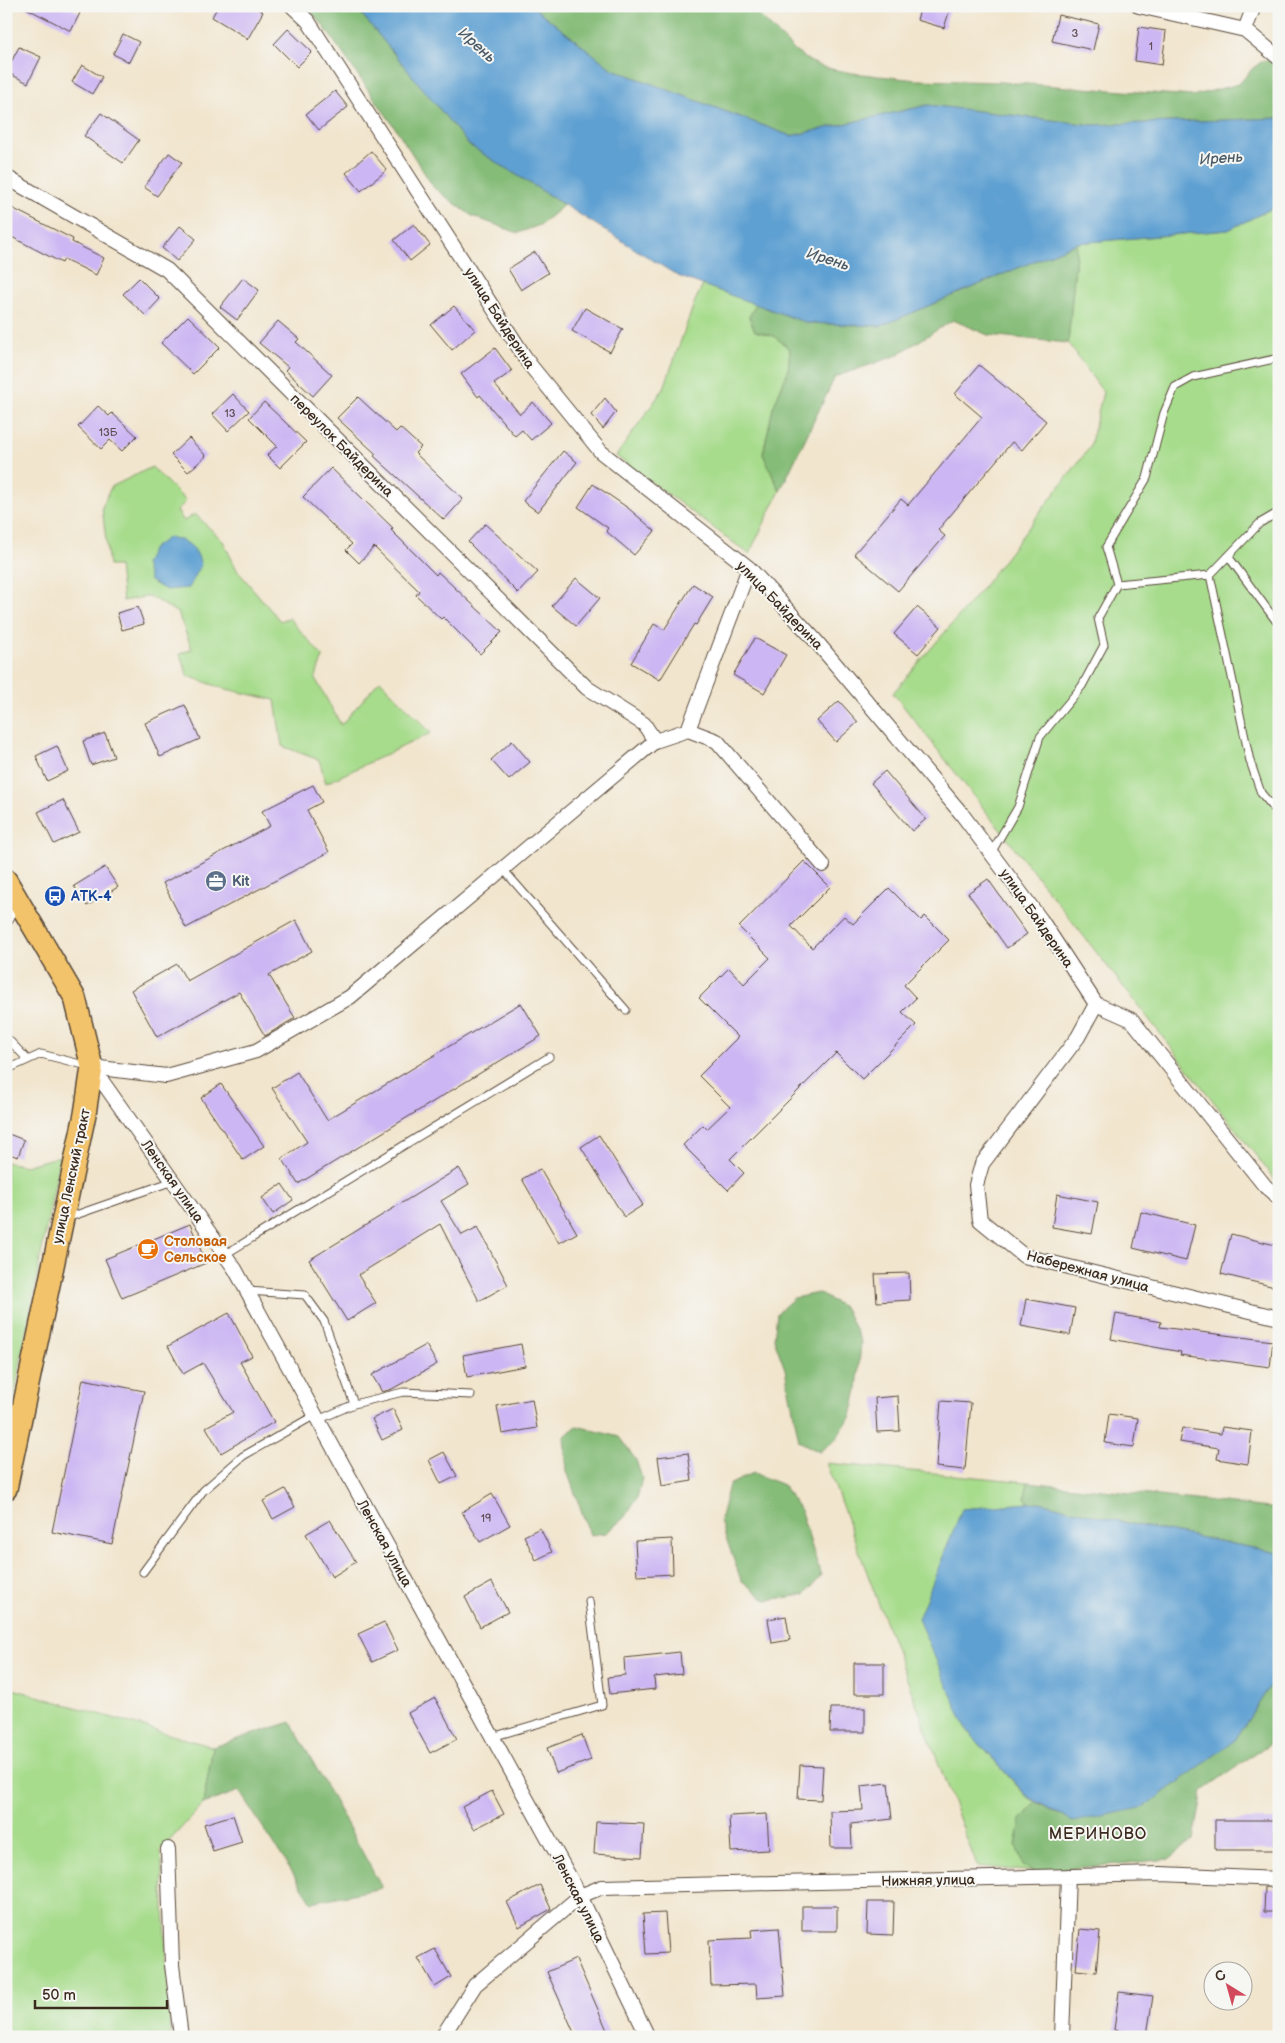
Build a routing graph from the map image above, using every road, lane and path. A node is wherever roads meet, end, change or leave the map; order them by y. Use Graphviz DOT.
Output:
graph roads {
  1 [pos="292,6"];
  2 [pos="1139,6"];
  3 [pos="1254,6"];
  4 [pos="1245,30"];
  5 [pos="1279,58"];
  6 [pos="6,178"];
  7 [pos="1279,358"];
  8 [pos="1279,512"];
  9 [pos="1228,556"];
  10 [pos="749,568"];
  11 [pos="1210,575"];
  12 [pos="1117,584"];
  13 [pos="1279,625"];
  14 [pos="688,730"];
  15 [pos="655,741"];
  16 [pos="1279,814"];
  17 [pos="991,853"];
  18 [pos="823,865"];
  19 [pos="501,868"];
  20 [pos="6,880"];
  21 [pos="19,901"];
  22 [pos="7,922"];
  23 [pos="1096,1004"];
  24 [pos="626,1010"];
  25 [pos="6,1037"];
  26 [pos="550,1057"];
  27 [pos="28,1060"];
  28 [pos="92,1068"];
  29 [pos="6,1070"];
  30 [pos="173,1181"];
  31 [pos="1279,1198"];
  32 [pos="62,1220"];
  33 [pos="224,1254"];
  34 [pos="246,1290"];
  35 [pos="1279,1318"];
  36 [pos="471,1395"];
  37 [pos="354,1404"];
  38 [pos="316,1418"];
  39 [pos="6,1489"];
  40 [pos="142,1572"];
  41 [pos="589,1601"];
  42 [pos="492,1737"];
  43 [pos="168,1849"];
  44 [pos="1068,1876"];
  45 [pos="1279,1880"];
  46 [pos="580,1896"];
  47 [pos="181,2037"];
  48 [pos="442,2037"];
  49 [pos="648,2037"];
  50 [pos="1062,2037"];
  1 -- 10 [label="street, улица Байдерина"];
  2 -- 4 [label="street"];
  3 -- 4 [label="street"];
  4 -- 5 [label="street"];
  6 -- 15 [label="street, переулок Байдерина"];
  7 -- 12 [label="lane"];
  8 -- 9 [label="lane"];
  9 -- 11 [label="lane"];
  9 -- 13 [label="lane"];
  10 -- 14 [label="street"];
  10 -- 17 [label="street, улица Байдерина"];
  11 -- 12 [label="lane"];
  11 -- 16 [label="lane"];
  12 -- 17 [label="lane"];
  14 -- 15 [label="street"];
  14 -- 18 [label="street"];
  15 -- 19 [label="street"];
  17 -- 23 [label="street, улица Байдерина"];
  19 -- 24 [label="lane"];
  19 -- 28 [label="street"];
  20 -- 21 [label="main road, улица Ленский тракт"];
  21 -- 22 [label="lane"];
  21 -- 28 [label="main road, улица Ленский тракт"];
  23 -- 31 [label="street"];
  23 -- 35 [label="street, Набережная улица"];
  25 -- 27 [label="lane"];
  26 -- 33 [label="lane"];
  27 -- 28 [label="lane"];
  27 -- 29 [label="lane"];
  28 -- 30 [label="street, Ленская улица"];
  28 -- 32 [label="main road, улица Ленский тракт"];
  30 -- 32 [label="lane"];
  30 -- 33 [label="street, Ленская улица"];
  32 -- 39 [label="main road, улица Ленский тракт"];
  33 -- 34 [label="street, Ленская улица"];
  34 -- 37 [label="lane"];
  34 -- 38 [label="street, Ленская улица"];
  36 -- 37 [label="lane"];
  37 -- 38 [label="lane"];
  38 -- 40 [label="lane"];
  38 -- 42 [label="street, Ленская улица"];
  41 -- 42 [label="lane"];
  42 -- 46 [label="street, Ленская улица"];
  43 -- 47 [label="street"];
  44 -- 45 [label="street, Нижняя улица"];
  44 -- 46 [label="street, Нижняя улица"];
  44 -- 50 [label="street"];
  46 -- 48 [label="street"];
  46 -- 49 [label="street, Ленская улица"];
}
